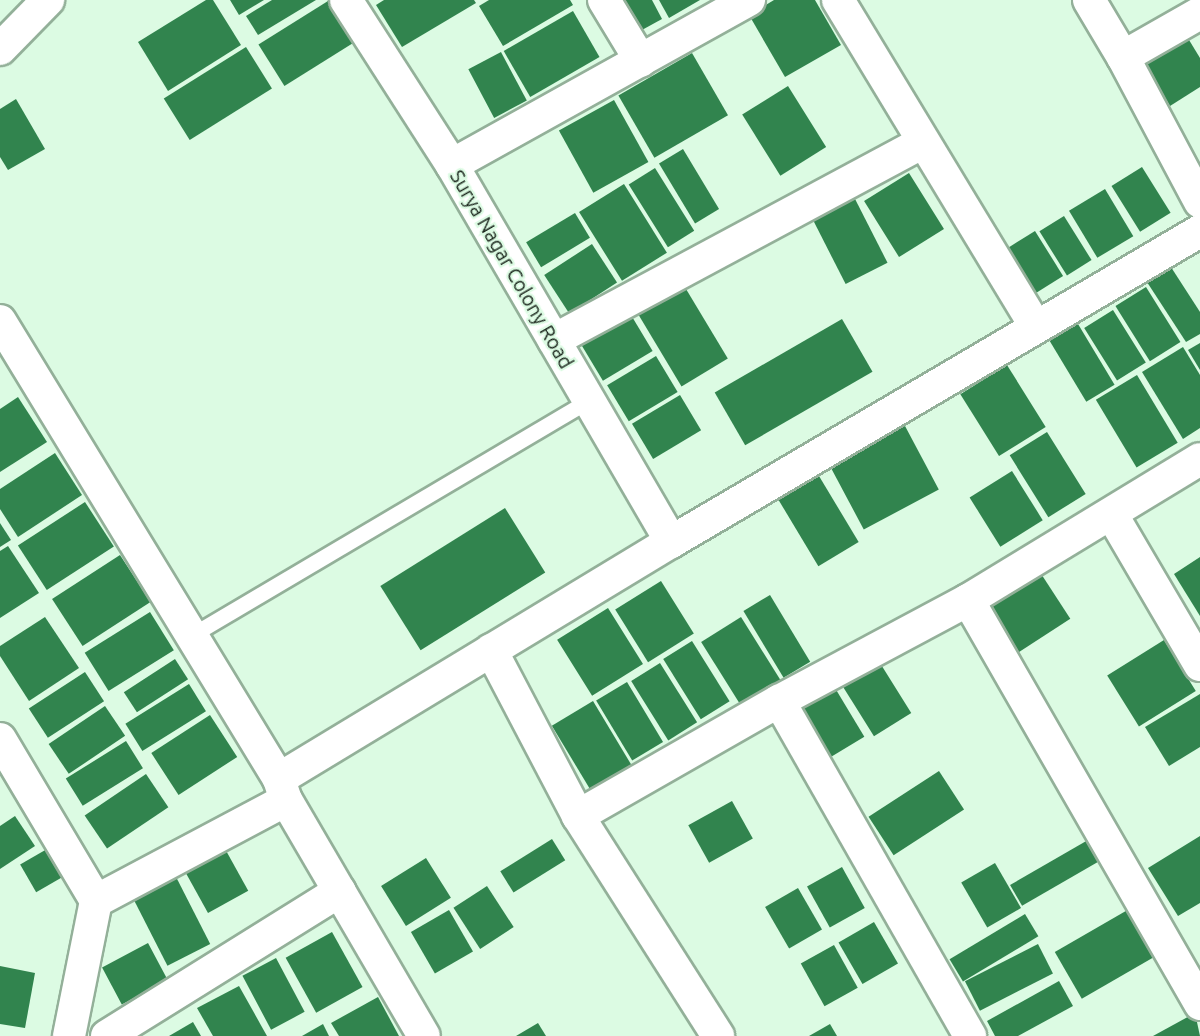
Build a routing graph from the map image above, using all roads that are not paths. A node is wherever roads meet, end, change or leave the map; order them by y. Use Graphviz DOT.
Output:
graph roads {
  1 [pos="48,0"];
  2 [pos="346,0"];
  3 [pos="604,0"];
  4 [pos="749,0"];
  5 [pos="838,0"];
  6 [pos="1089,0"];
  7 [pos="1200,13"];
  8 [pos="0,49"];
  9 [pos="1123,57"];
  10 [pos="641,61"];
  11 [pos="921,142"];
  12 [pos="452,165"];
  13 [pos="1200,202"];
  14 [pos="1200,231"];
  15 [pos="0,321"];
  16 [pos="1036,327"];
  17 [pos="554,340"];
  18 [pos="589,400"];
  19 [pos="1200,459"];
  20 [pos="1112,515"];
  21 [pos="671,542"];
  22 [pos="968,600"];
  23 [pos="192,635"];
  24 [pos="491,650"];
  25 [pos="1200,665"];
  26 [pos="779,701"];
  27 [pos="0,739"];
  28 [pos="282,790"];
  29 [pos="578,816"];
  30 [pos="340,891"];
  31 [pos="96,901"];
  32 [pos="1200,1004"];
  33 [pos="69,1036"];
  34 [pos="107,1036"];
  35 [pos="424,1036"];
  36 [pos="718,1036"];
  37 [pos="970,1036"];
  1 -- 8 [label="street"];
  2 -- 12 [label="street, Surya Nagar Colony Road"];
  3 -- 10 [label="street"];
  4 -- 10 [label="street"];
  5 -- 11 [label="street"];
  6 -- 9 [label="street"];
  7 -- 9 [label="street"];
  9 -- 13 [label="street"];
  10 -- 12 [label="street"];
  11 -- 16 [label="street"];
  11 -- 17 [label="street"];
  12 -- 17 [label="street, Surya Nagar Colony Road"];
  14 -- 16 [label="street"];
  15 -- 23 [label="street"];
  16 -- 21 [label="street"];
  17 -- 18 [label="street, Surya Nagar Colony Road"];
  18 -- 21 [label="street, Surya Nagar Colony Road"];
  18 -- 23 [label="lane"];
  19 -- 20 [label="street"];
  20 -- 22 [label="street"];
  20 -- 25 [label="street"];
  21 -- 24 [label="street"];
  22 -- 26 [label="street"];
  22 -- 32 [label="street"];
  23 -- 28 [label="street"];
  24 -- 28 [label="street"];
  24 -- 29 [label="street"];
  26 -- 29 [label="street"];
  26 -- 37 [label="street"];
  27 -- 31 [label="street"];
  28 -- 30 [label="street"];
  28 -- 31 [label="street"];
  29 -- 36 [label="street"];
  30 -- 34 [label="street"];
  30 -- 35 [label="street"];
  31 -- 33 [label="street"];
}
